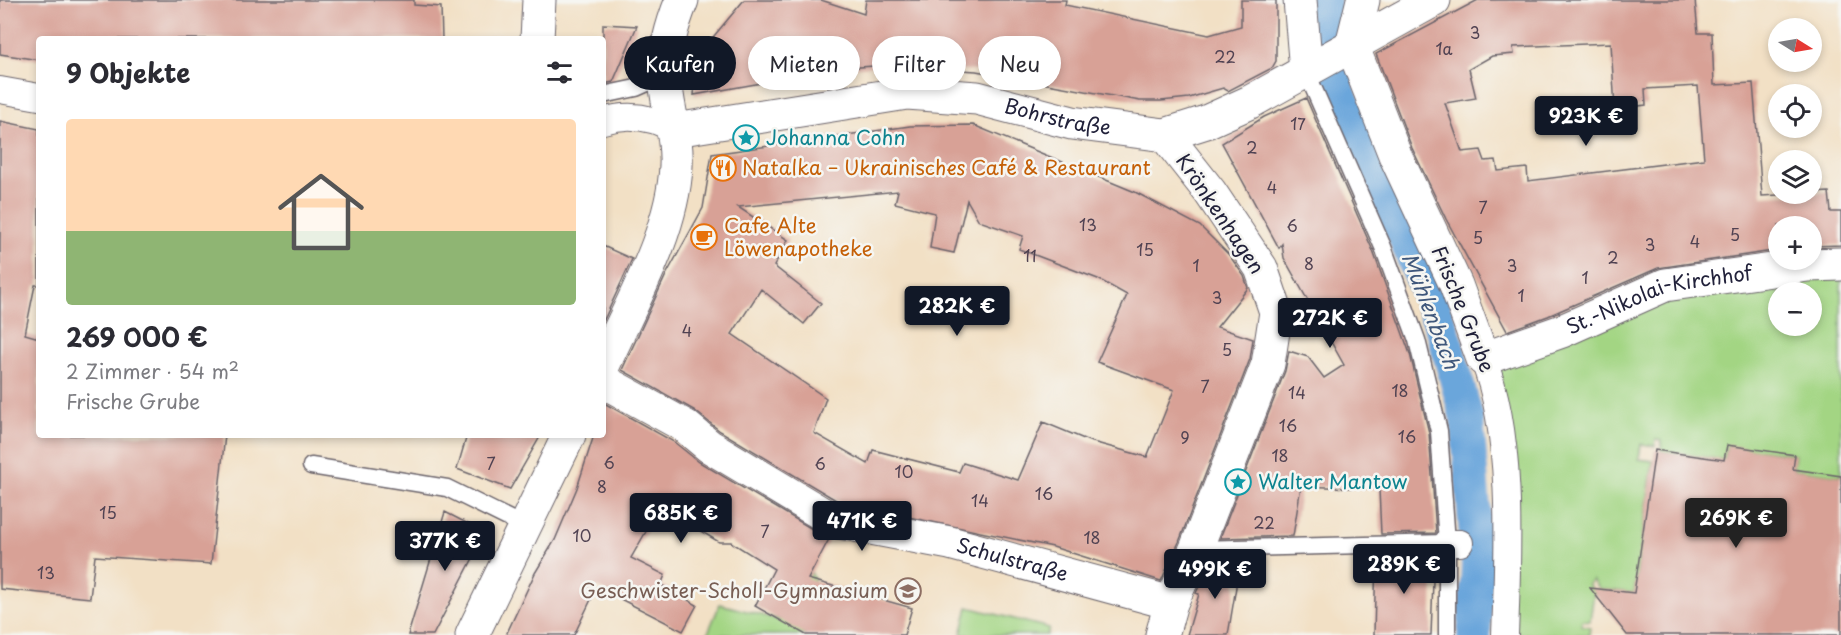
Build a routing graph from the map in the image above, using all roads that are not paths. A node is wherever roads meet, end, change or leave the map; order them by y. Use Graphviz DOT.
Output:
graph roads {
  1 [pos="539,0"];
  2 [pos="682,0"];
  3 [pos="1300,0"];
  4 [pos="1363,0"];
  5 [pos="1434,0"];
  6 [pos="537,36"];
  7 [pos="672,36"];
  8 [pos="1352,45"];
  9 [pos="1306,70"];
  10 [pos="0,90"];
  11 [pos="627,90"];
  12 [pos="668,90"];
  13 [pos="606,94"];
  14 [pos="36,96"];
  15 [pos="606,121"];
  16 [pos="675,130"];
  17 [pos="1165,135"];
  18 [pos="1841,264"];
  19 [pos="606,359"];
  20 [pos="1483,359"];
  21 [pos="606,383"];
  22 [pos="568,438"];
  23 [pos="311,466"];
  24 [pos="524,526"];
  25 [pos="1453,543"];
  26 [pos="1196,549"];
  27 [pos="1171,603"];
  28 [pos="471,635"];
  29 [pos="1162,635"];
  30 [pos="1448,635"];
  31 [pos="1505,635"];
  1 -- 6 [label="street"];
  2 -- 7 [label="street"];
  3 -- 9 [label="street"];
  4 -- 8 [label="street"];
  5 -- 8 [label="street, Bohrstraße"];
  8 -- 9 [label="street, Bohrstraße"];
  8 -- 20 [label="street, Frische Grube"];
  9 -- 17 [label="street, Bohrstraße"];
  9 -- 25 [label="lane"];
  10 -- 14 [label="street"];
  11 -- 13 [label="lane"];
  12 -- 16 [label="street"];
  15 -- 16 [label="street"];
  16 -- 17 [label="street, Bohrstraße"];
  16 -- 19 [label="street"];
  17 -- 26 [label="street, Krönkenhagen"];
  18 -- 20 [label="street, St.-Nikolai-Kirchhof"];
  20 -- 31 [label="street, Frische Grube"];
  21 -- 27 [label="street, Schulstraße"];
  22 -- 24 [label="street"];
  23 -- 24 [label="lane"];
  24 -- 28 [label="street"];
  25 -- 26 [label="lane"];
  25 -- 30 [label="lane"];
  26 -- 27 [label="street, Krönkenhagen"];
  27 -- 29 [label="street, Krönkenhagen"];
}
